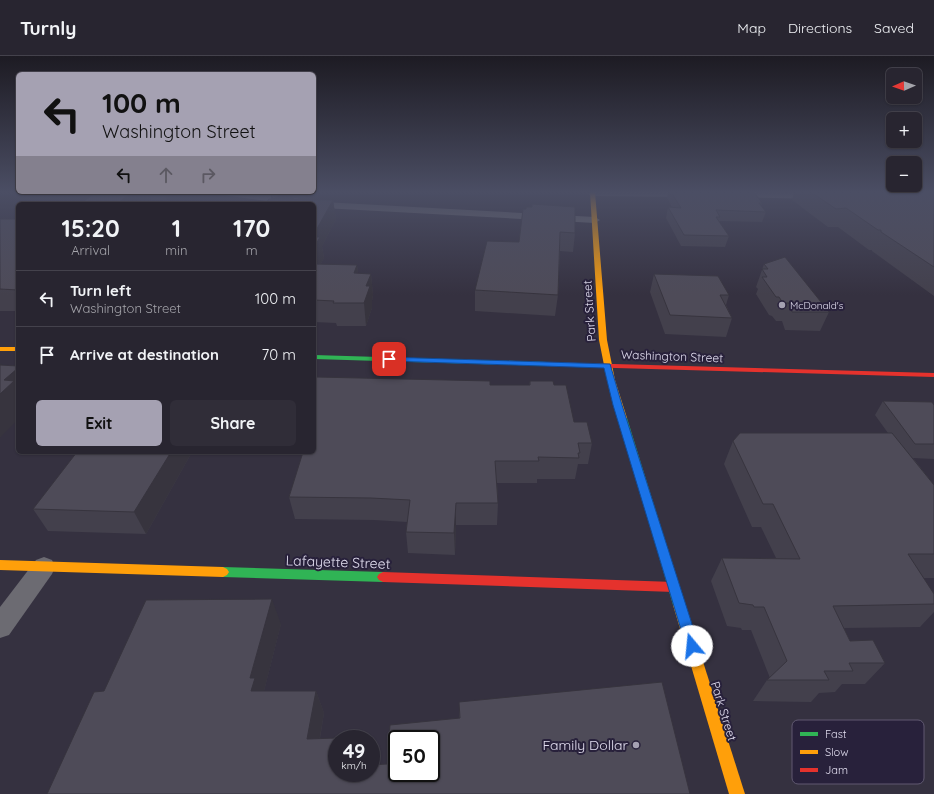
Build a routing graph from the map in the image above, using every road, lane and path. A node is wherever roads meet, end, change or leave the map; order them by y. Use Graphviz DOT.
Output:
graph roads {
  1 [pos="595,226"];
  2 [pos="0,349"];
  3 [pos="16,350"];
  4 [pos="316,357"];
  5 [pos="607,366"];
  6 [pos="934,375"];
  7 [pos="0,565"];
  8 [pos="44,567"];
  9 [pos="674,587"];
  10 [pos="0,628"];
  11 [pos="737,794"];
  1 -- 5 [label="main road, Park Street"];
  2 -- 3 [label="main road"];
  4 -- 5 [label="main road, Washington Street"];
  5 -- 6 [label="main road, Washington Street"];
  5 -- 9 [label="main road, Park Street"];
  7 -- 8 [label="main road, Lafayette Street"];
  8 -- 9 [label="main road, Lafayette Street"];
  8 -- 10 [label="street"];
  9 -- 11 [label="main road, Park Street"];
}
